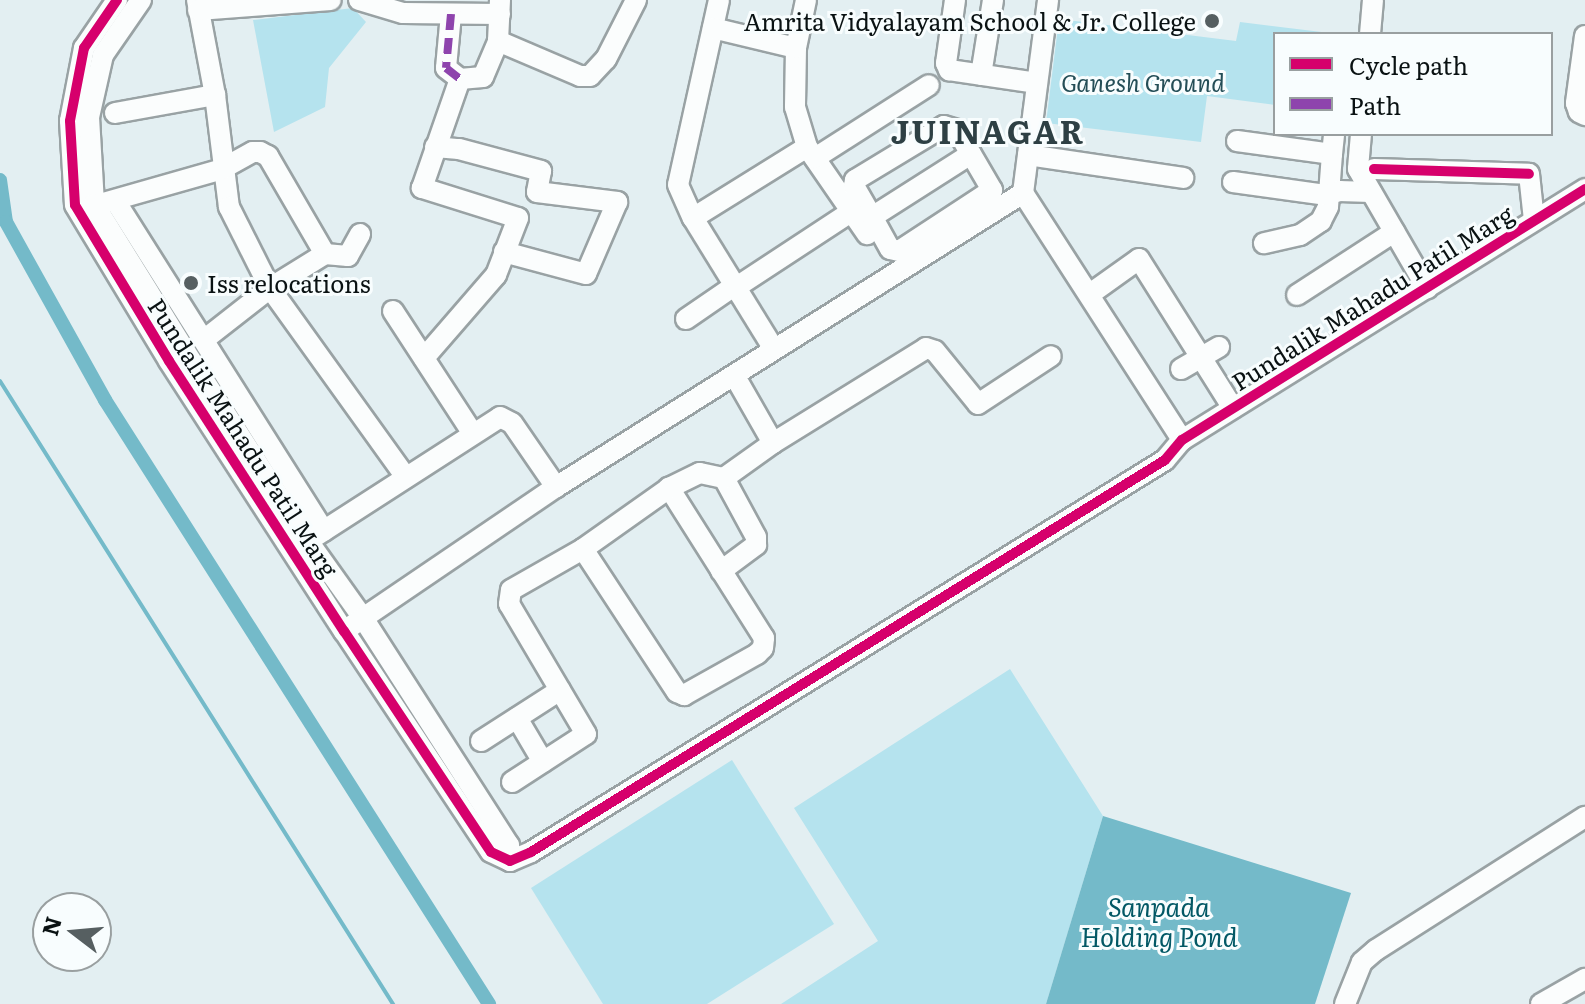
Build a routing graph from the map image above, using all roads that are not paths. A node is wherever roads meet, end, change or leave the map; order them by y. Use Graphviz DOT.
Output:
graph roads {
  1 [pos="117,0"];
  2 [pos="141,0"];
  3 [pos="331,0"];
  4 [pos="359,0"];
  5 [pos="636,0"];
  6 [pos="719,0"];
  7 [pos="806,0"];
  8 [pos="955,0"];
  9 [pos="993,0"];
  10 [pos="1048,0"];
  11 [pos="1373,0"];
  12 [pos="198,5"];
  13 [pos="500,7"];
  14 [pos="445,9"];
  15 [pos="713,28"];
  16 [pos="1370,32"];
  17 [pos="1585,36"];
  18 [pos="498,41"];
  19 [pos="796,48"];
  20 [pos="981,75"];
  21 [pos="460,79"];
  22 [pos="1037,83"];
  23 [pos="929,85"];
  24 [pos="215,95"];
  25 [pos="115,113"];
  26 [pos="1585,115"];
  27 [pos="1361,136"];
  28 [pos="1237,141"];
  29 [pos="1333,144"];
  30 [pos="435,147"];
  31 [pos="811,152"];
  32 [pos="971,154"];
  33 [pos="1028,155"];
  34 [pos="222,169"];
  35 [pos="1374,169"];
  36 [pos="1183,178"];
  37 [pos="1233,182"];
  38 [pos="1585,189"];
  39 [pos="1371,192"];
  40 [pos="1023,193"];
  41 [pos="1327,195"];
  42 [pos="116,202"];
  43 [pos="84,204"];
  44 [pos="862,217"];
  45 [pos="693,218"];
  46 [pos="1534,220"];
  47 [pos="1394,232"];
  48 [pos="360,234"];
  49 [pos="1264,243"];
  50 [pos="504,252"];
  51 [pos="325,254"];
  52 [pos="894,274"];
  53 [pos="738,285"];
  54 [pos="270,288"];
  55 [pos="1427,288"];
  56 [pos="1090,294"];
  57 [pos="1297,295"];
  58 [pos="393,311"];
  59 [pos="686,319"];
  60 [pos="205,339"];
  61 [pos="774,349"];
  62 [pos="1210,352"];
  63 [pos="1051,356"];
  64 [pos="424,358"];
  65 [pos="1181,369"];
  66 [pos="734,375"];
  67 [pos="1233,408"];
  68 [pos="472,432"];
  69 [pos="1182,440"];
  70 [pos="773,443"];
  71 [pos="406,477"];
  72 [pos="724,478"];
  73 [pos="556,487"];
  74 [pos="669,488"];
  75 [pos="309,541"];
  76 [pos="583,549"];
  77 [pos="721,571"];
  78 [pos="363,618"];
  79 [pos="344,631"];
  80 [pos="560,690"];
  81 [pos="517,718"];
  82 [pos="481,741"];
  83 [pos="543,762"];
  84 [pos="512,782"];
  85 [pos="1585,817"];
  86 [pos="510,861"];
  87 [pos="1585,979"];
  88 [pos="1345,1004"];
  89 [pos="1541,1004"];
  1 -- 43 [label="street, Pundalik Mahadu Patil Marg"];
  2 -- 43 [label="street, Pundalik Mahadu Patil Marg"];
  3 -- 12 [label="street"];
  4 -- 14 [label="street"];
  5 -- 18 [label="street"];
  6 -- 15 [label="street"];
  7 -- 19 [label="street"];
  8 -- 20 [label="street"];
  9 -- 20 [label="street"];
  10 -- 22 [label="street"];
  11 -- 16 [label="street"];
  12 -- 24 [label="street"];
  13 -- 14 [label="street"];
  13 -- 18 [label="street"];
  14 -- 21 [label="street"];
  15 -- 19 [label="street"];
  15 -- 45 [label="street"];
  17 -- 26 [label="street"];
  18 -- 21 [label="street"];
  19 -- 31 [label="street"];
  20 -- 22 [label="street"];
  21 -- 30 [label="street"];
  22 -- 33 [label="street"];
  23 -- 31 [label="street"];
  24 -- 25 [label="street"];
  24 -- 34 [label="street"];
  27 -- 39 [label="street"];
  28 -- 29 [label="street"];
  29 -- 41 [label="street"];
  30 -- 50 [label="street"];
  30 -- 50 [label="street"];
  31 -- 44 [label="street"];
  31 -- 45 [label="street"];
  32 -- 44 [label="street"];
  32 -- 44 [label="street"];
  32 -- 44 [label="street"];
  33 -- 36 [label="street"];
  33 -- 40 [label="street"];
  34 -- 42 [label="street"];
  34 -- 51 [label="street"];
  34 -- 54 [label="street"];
  35 -- 46 [label="street"];
  37 -- 41 [label="street"];
  38 -- 46 [label="street, Pundalik Mahadu Patil Marg"];
  39 -- 41 [label="street"];
  39 -- 47 [label="street"];
  40 -- 52 [label="street"];
  40 -- 56 [label="street"];
  41 -- 49 [label="street"];
  42 -- 43 [label="street"];
  42 -- 60 [label="street"];
  43 -- 75 [label="street, Pundalik Mahadu Patil Marg"];
  44 -- 52 [label="street"];
  44 -- 53 [label="street"];
  45 -- 53 [label="street"];
  46 -- 55 [label="street, Pundalik Mahadu Patil Marg"];
  47 -- 55 [label="street"];
  47 -- 57 [label="street"];
  48 -- 51 [label="street"];
  50 -- 64 [label="street"];
  51 -- 54 [label="street"];
  52 -- 61 [label="street"];
  53 -- 59 [label="street"];
  53 -- 61 [label="street"];
  54 -- 60 [label="street"];
  54 -- 71 [label="street"];
  55 -- 67 [label="street, Pundalik Mahadu Patil Marg"];
  56 -- 62 [label="street"];
  56 -- 69 [label="street"];
  58 -- 64 [label="street"];
  60 -- 75 [label="street"];
  61 -- 66 [label="street"];
  62 -- 65 [label="street"];
  62 -- 67 [label="street"];
  63 -- 70 [label="street"];
  64 -- 68 [label="street"];
  66 -- 70 [label="street"];
  66 -- 73 [label="street"];
  67 -- 69 [label="street, Pundalik Mahadu Patil Marg"];
  68 -- 71 [label="street"];
  68 -- 73 [label="street"];
  69 -- 86 [label="street, Pundalik Mahadu Patil Marg"];
  70 -- 72 [label="street"];
  71 -- 75 [label="street"];
  72 -- 74 [label="street"];
  72 -- 77 [label="street"];
  73 -- 78 [label="street"];
  74 -- 76 [label="street"];
  74 -- 77 [label="street"];
  75 -- 78 [label="street, Pundalik Mahadu Patil Marg"];
  75 -- 79 [label="street, Pundalik Mahadu Patil Marg"];
  76 -- 77 [label="street"];
  76 -- 80 [label="street"];
  78 -- 79 [label="street"];
  78 -- 86 [label="street, Pundalik Mahadu Patil Marg"];
  79 -- 86 [label="street, Pundalik Mahadu Patil Marg"];
  80 -- 81 [label="street"];
  80 -- 83 [label="street"];
  81 -- 82 [label="street"];
  81 -- 83 [label="street"];
  83 -- 84 [label="street"];
  85 -- 88 [label="street"];
  87 -- 89 [label="street"];
}
